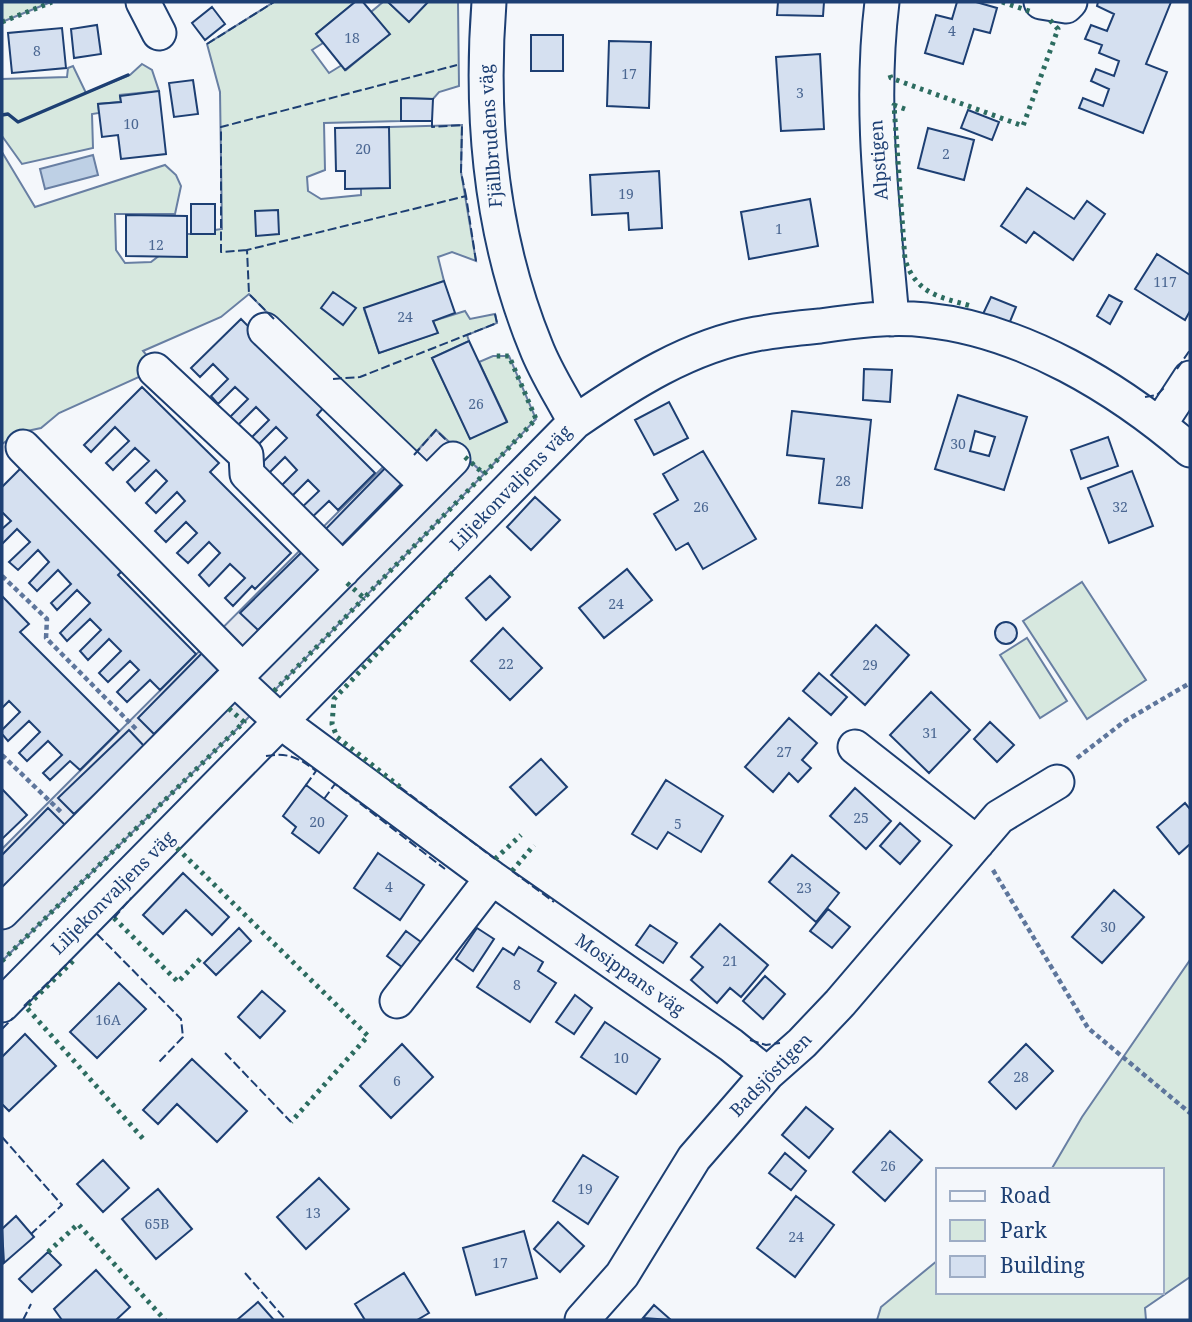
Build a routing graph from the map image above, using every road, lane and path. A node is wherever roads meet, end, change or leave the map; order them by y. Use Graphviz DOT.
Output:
graph roads {
  1 [pos="143,2"];
  2 [pos="489,2"];
  3 [pos="882,2"];
  4 [pos="1041,2"];
  5 [pos="1070,2"];
  6 [pos="159,33"];
  7 [pos="892,319"];
  8 [pos="265,331"];
  9 [pos="155,370"];
  10 [pos="1190,378"];
  11 [pos="575,422"];
  12 [pos="1160,424"];
  13 [pos="23,447"];
  14 [pos="1190,450"];
  15 [pos="453,459"];
  16 [pos="426,484"];
  17 [pos="343,570"];
  18 [pos="2,576"];
  19 [pos="239,675"];
  20 [pos="1190,682"];
  21 [pos="281,722"];
  22 [pos="855,747"];
  23 [pos="160,753"];
  24 [pos="2,755"];
  25 [pos="1057,782"];
  26 [pos="81,832"];
  27 [pos="977,843"];
  28 [pos="492,878"];
  29 [pos="2,912"];
  30 [pos="397,1001"];
  31 [pos="2,1005"];
  32 [pos="767,1074"];
  33 [pos="1190,1113"];
  34 [pos="582,1320"];
  1 -- 6 [label="street"];
  2 -- 11 [label="street, Fjällbrudens väg"];
  3 -- 7 [label="street, Alpstigen"];
  4 -- 5 [label="street"];
  7 -- 11 [label="street, Liljekonvaljens väg"];
  7 -- 12 [label="street, Liljekonvaljens väg"];
  8 -- 16 [label="street"];
  9 -- 17 [label="street"];
  10 -- 12 [label="street"];
  11 -- 21 [label="street, Liljekonvaljens väg"];
  12 -- 14 [label="street, Liljekonvaljens väg"];
  13 -- 19 [label="street"];
  15 -- 16 [label="street"];
  16 -- 17 [label="street"];
  17 -- 19 [label="street"];
  18 -- 23 [label="path"];
  19 -- 21 [label="street, Mosippans väg"];
  19 -- 23 [label="street"];
  20 -- 25 [label="path"];
  21 -- 28 [label="street, Mosippans väg"];
  21 -- 31 [label="street, Liljekonvaljens väg"];
  22 -- 27 [label="street"];
  23 -- 26 [label="street"];
  24 -- 26 [label="path"];
  25 -- 27 [label="street, Badsjöstigen"];
  26 -- 29 [label="street"];
  27 -- 32 [label="street, Badsjöstigen"];
  27 -- 33 [label="path"];
  28 -- 30 [label="street"];
  28 -- 32 [label="street, Mosippans väg"];
  32 -- 34 [label="street, Badsjöstigen"];
}
